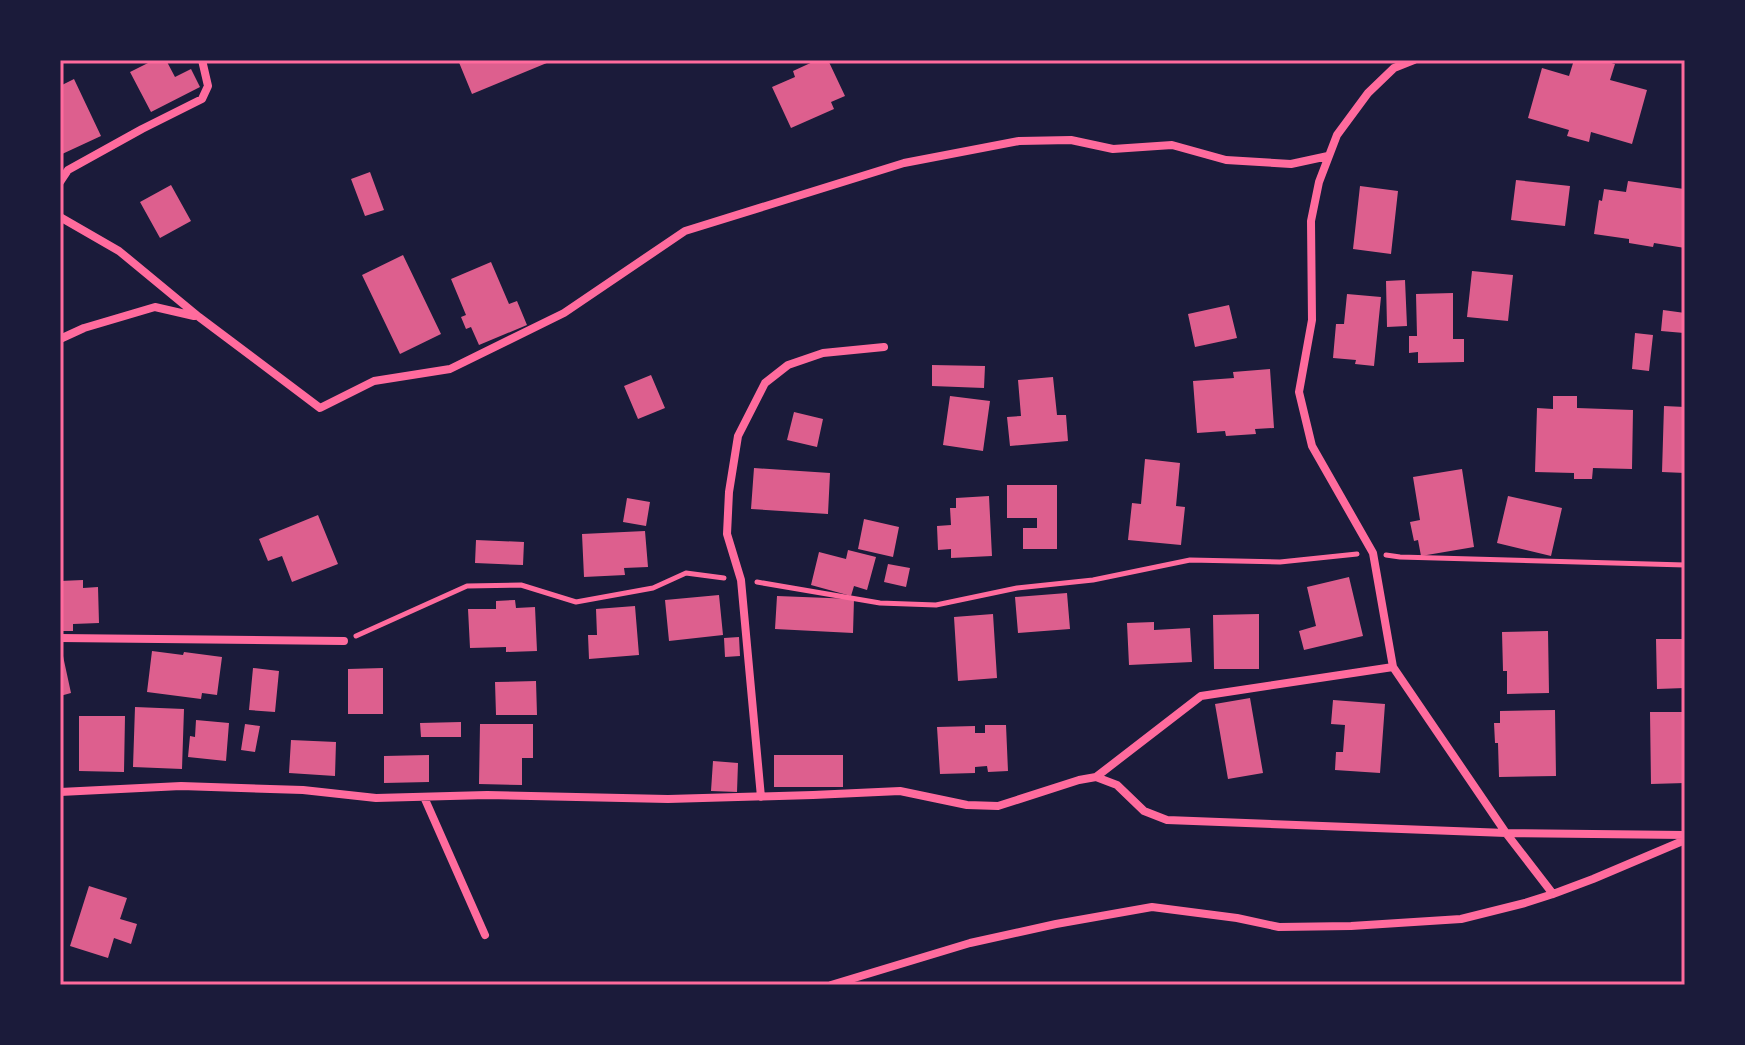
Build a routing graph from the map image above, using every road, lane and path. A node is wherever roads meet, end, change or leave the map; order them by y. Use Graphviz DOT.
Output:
graph roads {
  1 [pos="202,60"];
  2 [pos="1414,60"];
  3 [pos="1328,156"];
  4 [pos="60,182"];
  5 [pos="60,217"];
  6 [pos="199,317"];
  7 [pos="60,339"];
  8 [pos="884,347"];
  9 [pos="1373,553"];
  10 [pos="1685,565"];
  11 [pos="741,580"];
  12 [pos="60,638"];
  13 [pos="344,641"];
  14 [pos="1393,667"];
  15 [pos="1096,777"];
  16 [pos="60,792"];
  17 [pos="424,797"];
  18 [pos="761,797"];
  19 [pos="1506,833"];
  20 [pos="1685,838"];
  21 [pos="1553,894"];
  22 [pos="485,935"];
  23 [pos="831,985"];
  1 -- 4 [label="street"];
  2 -- 3 [label="street"];
  3 -- 6 [label="street"];
  3 -- 9 [label="street"];
  5 -- 6 [label="street"];
  6 -- 7 [label="street"];
  8 -- 11 [label="street"];
  9 -- 10 [label="path"];
  9 -- 11 [label="path"];
  9 -- 14 [label="street"];
  11 -- 13 [label="path"];
  11 -- 18 [label="street"];
  12 -- 13 [label="street"];
  14 -- 15 [label="street"];
  14 -- 19 [label="street"];
  15 -- 18 [label="street"];
  15 -- 19 [label="street"];
  16 -- 17 [label="street"];
  17 -- 18 [label="street"];
  17 -- 22 [label="street"];
  19 -- 20 [label="street"];
  19 -- 21 [label="street"];
  20 -- 21 [label="street"];
  21 -- 23 [label="street"];
}
